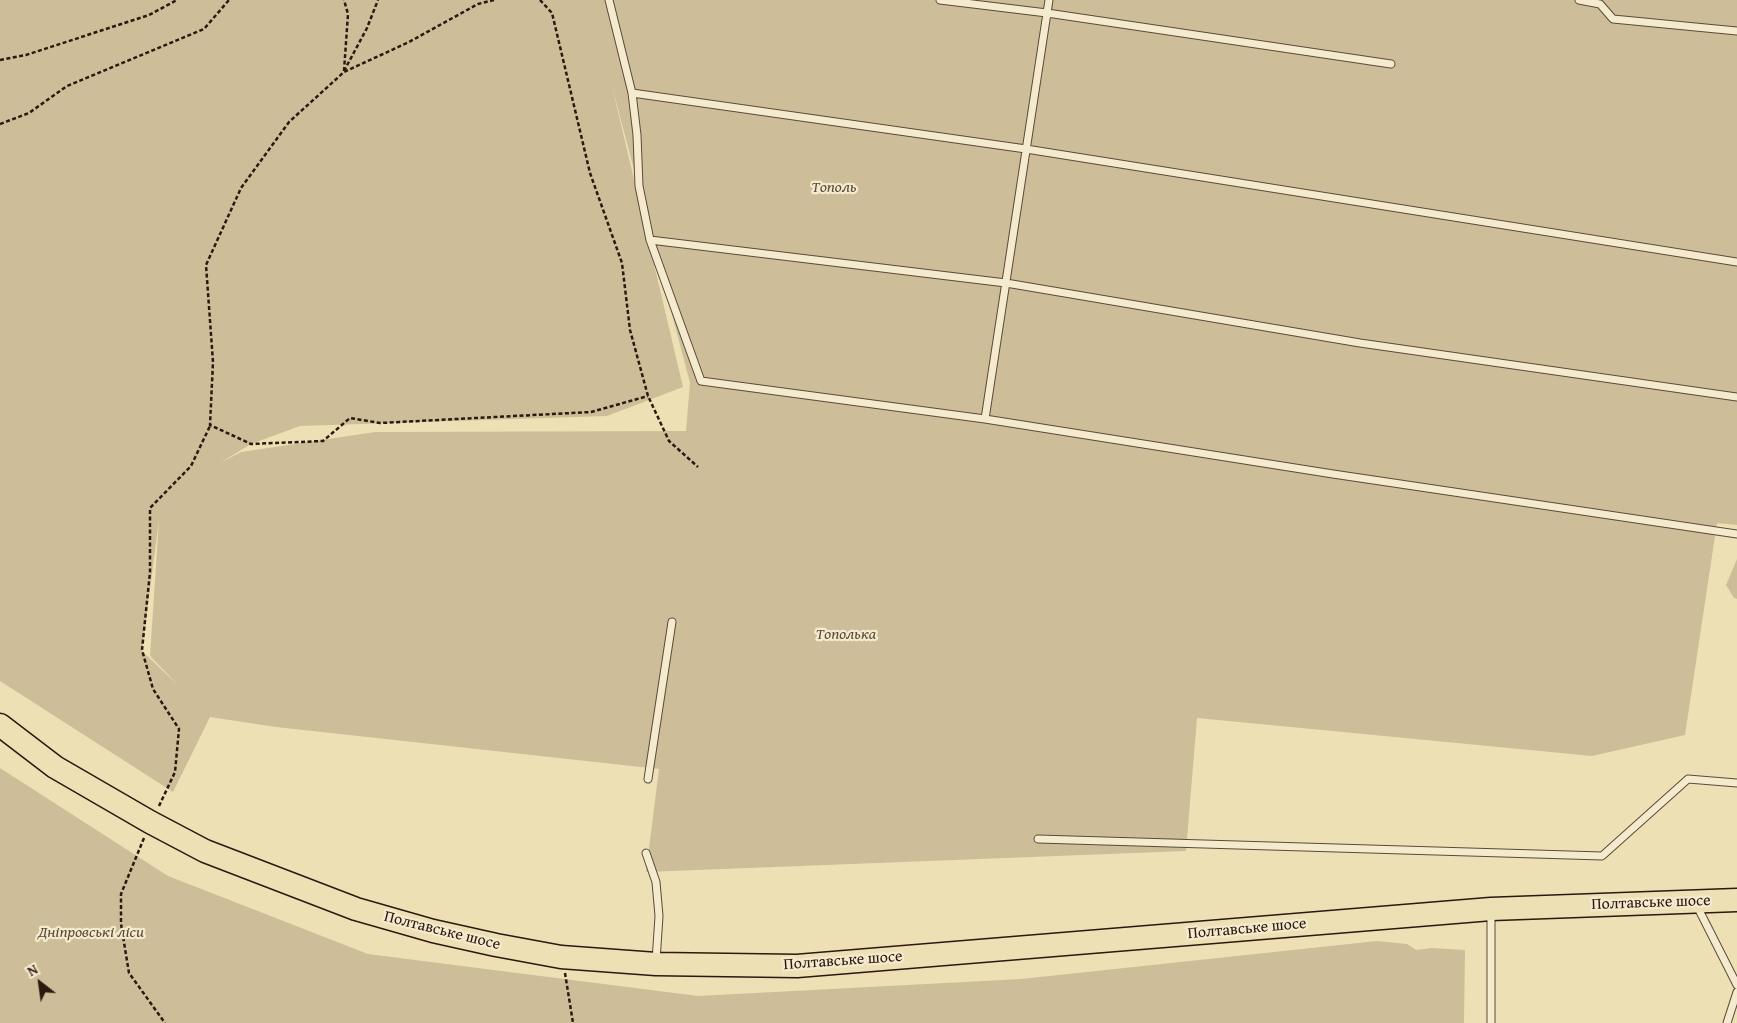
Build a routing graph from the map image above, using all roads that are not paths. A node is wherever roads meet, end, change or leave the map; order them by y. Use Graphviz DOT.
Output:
graph roads {
  1 [pos="610,0"];
  2 [pos="940,0"];
  3 [pos="1049,0"];
  4 [pos="1579,0"];
  5 [pos="1047,13"];
  6 [pos="1737,31"];
  7 [pos="1391,64"];
  8 [pos="632,93"];
  9 [pos="1026,149"];
  10 [pos="650,240"];
  11 [pos="1737,262"];
  12 [pos="1006,283"];
  13 [pos="1737,397"];
  14 [pos="985,419"];
  15 [pos="1737,534"];
  16 [pos="672,622"];
  17 [pos="0,725"];
  18 [pos="648,779"];
  19 [pos="1737,783"];
  20 [pos="1038,839"];
  21 [pos="646,853"];
  22 [pos="1737,900"];
  23 [pos="1694,901"];
  24 [pos="1491,909"];
  25 [pos="656,964"];
  26 [pos="1737,985"];
  27 [pos="1737,992"];
  28 [pos="1492,1023"];
  29 [pos="1727,1023"];
  1 -- 8 [label="lane"];
  2 -- 5 [label="lane"];
  3 -- 5 [label="lane"];
  4 -- 6 [label="lane"];
  5 -- 7 [label="lane"];
  5 -- 9 [label="lane"];
  8 -- 9 [label="lane"];
  8 -- 10 [label="lane"];
  9 -- 11 [label="lane"];
  9 -- 12 [label="lane"];
  10 -- 12 [label="lane"];
  10 -- 14 [label="lane"];
  12 -- 13 [label="lane"];
  12 -- 14 [label="lane"];
  14 -- 15 [label="lane"];
  16 -- 18 [label="lane"];
  17 -- 25 [label="main road, Полтавське шосе"];
  19 -- 20 [label="lane"];
  21 -- 25 [label="lane"];
  22 -- 23 [label="main road, Полтавське шосе"];
  23 -- 24 [label="main road, Полтавське шосе"];
  23 -- 26 [label="lane"];
  24 -- 25 [label="main road, Полтавське шосе"];
  24 -- 28 [label="lane"];
  27 -- 29 [label="lane"];
}
